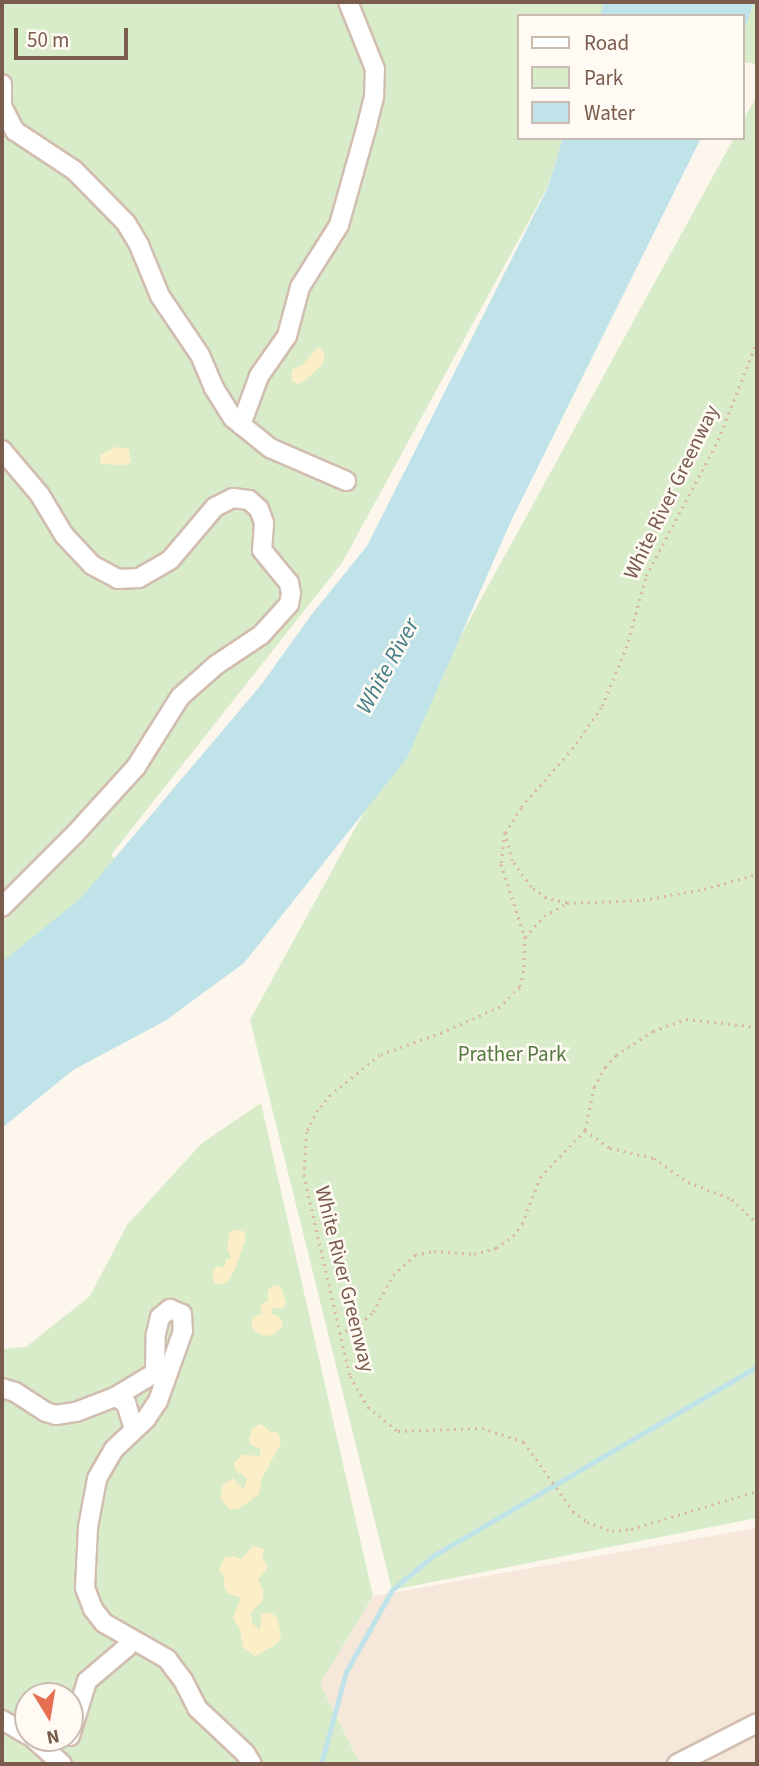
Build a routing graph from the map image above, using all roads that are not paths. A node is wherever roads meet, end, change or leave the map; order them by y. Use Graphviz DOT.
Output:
graph roads {
  1 [pos="348,2"];
  2 [pos="2,84"];
  3 [pos="2,104"];
  4 [pos="241,425"];
  5 [pos="2,450"];
  6 [pos="346,481"];
  7 [pos="2,907"];
  8 [pos="2,1388"];
  9 [pos="115,1397"];
  10 [pos="134,1429"];
  11 [pos="128,1640"];
  12 [pos="84,1691"];
  13 [pos="757,1723"];
  14 [pos="49,1752"];
  15 [pos="63,1764"];
  16 [pos="252,1764"];
  17 [pos="677,1764"];
  1 -- 4 [label="street"];
  2 -- 3 [label="street"];
  3 -- 4 [label="street"];
  4 -- 6 [label="street"];
  5 -- 7 [label="street"];
  8 -- 9 [label="street"];
  9 -- 10 [label="street"];
  9 -- 10 [label="street"];
  10 -- 11 [label="street"];
  11 -- 12 [label="street"];
  11 -- 16 [label="street"];
  13 -- 17 [label="street"];
  14 -- 15 [label="street"];
}
